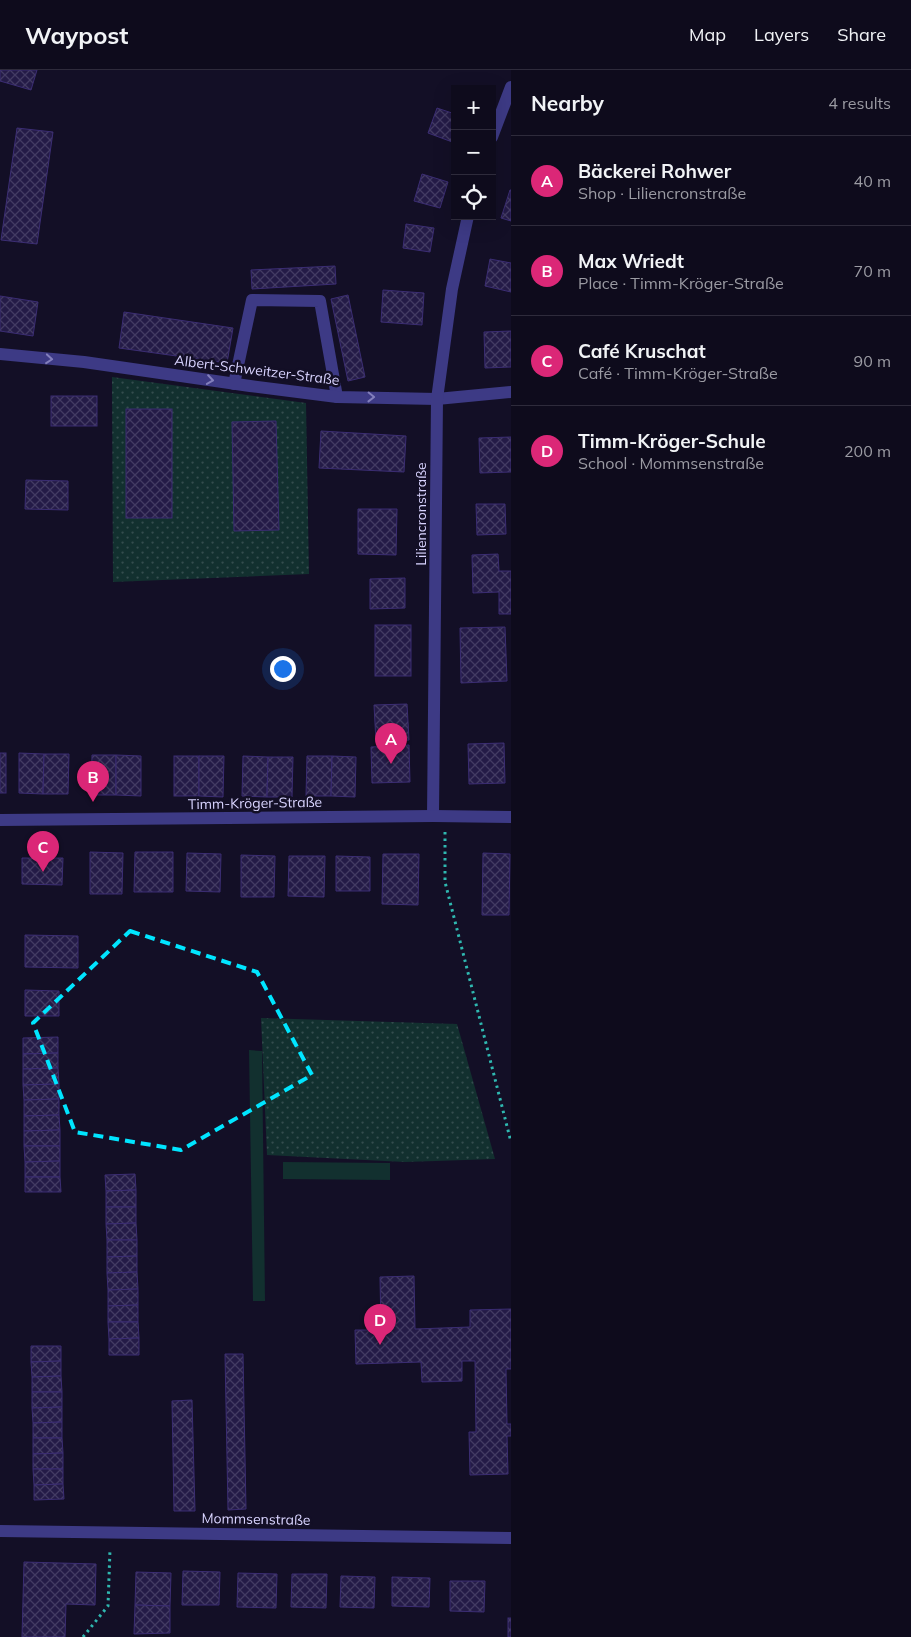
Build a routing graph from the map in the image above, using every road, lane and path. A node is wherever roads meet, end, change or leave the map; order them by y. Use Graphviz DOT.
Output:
graph roads {
  1 [pos="511,87"];
  2 [pos="495,130"];
  3 [pos="467,220"];
  4 [pos="0,354"];
  5 [pos="234,384"];
  6 [pos="511,392"];
  7 [pos="336,397"];
  8 [pos="436,399"];
  9 [pos="439,816"];
  10 [pos="511,817"];
  11 [pos="0,820"];
  12 [pos="511,1142"];
  13 [pos="0,1530"];
  14 [pos="111,1532"];
  15 [pos="511,1538"];
  16 [pos="83,1637"];
  1 -- 2 [label="street"];
  3 -- 8 [label="street, Liliencronstraße"];
  4 -- 5 [label="street, Albert-Schweitzer-Straße, one-way"];
  5 -- 7 [label="street, Albert-Schweitzer-Straße"];
  5 -- 7 [label="street"];
  6 -- 8 [label="street, Albert-Schweitzer-Straße"];
  7 -- 8 [label="street, Albert-Schweitzer-Straße, one-way"];
  8 -- 9 [label="street, Liliencronstraße"];
  9 -- 10 [label="street, Timm-Kröger-Straße"];
  9 -- 11 [label="street, Timm-Kröger-Straße"];
  9 -- 12 [label="path"];
  13 -- 14 [label="street, Mommsenstraße"];
  14 -- 15 [label="street, Mommsenstraße"];
  14 -- 16 [label="path"];
}
